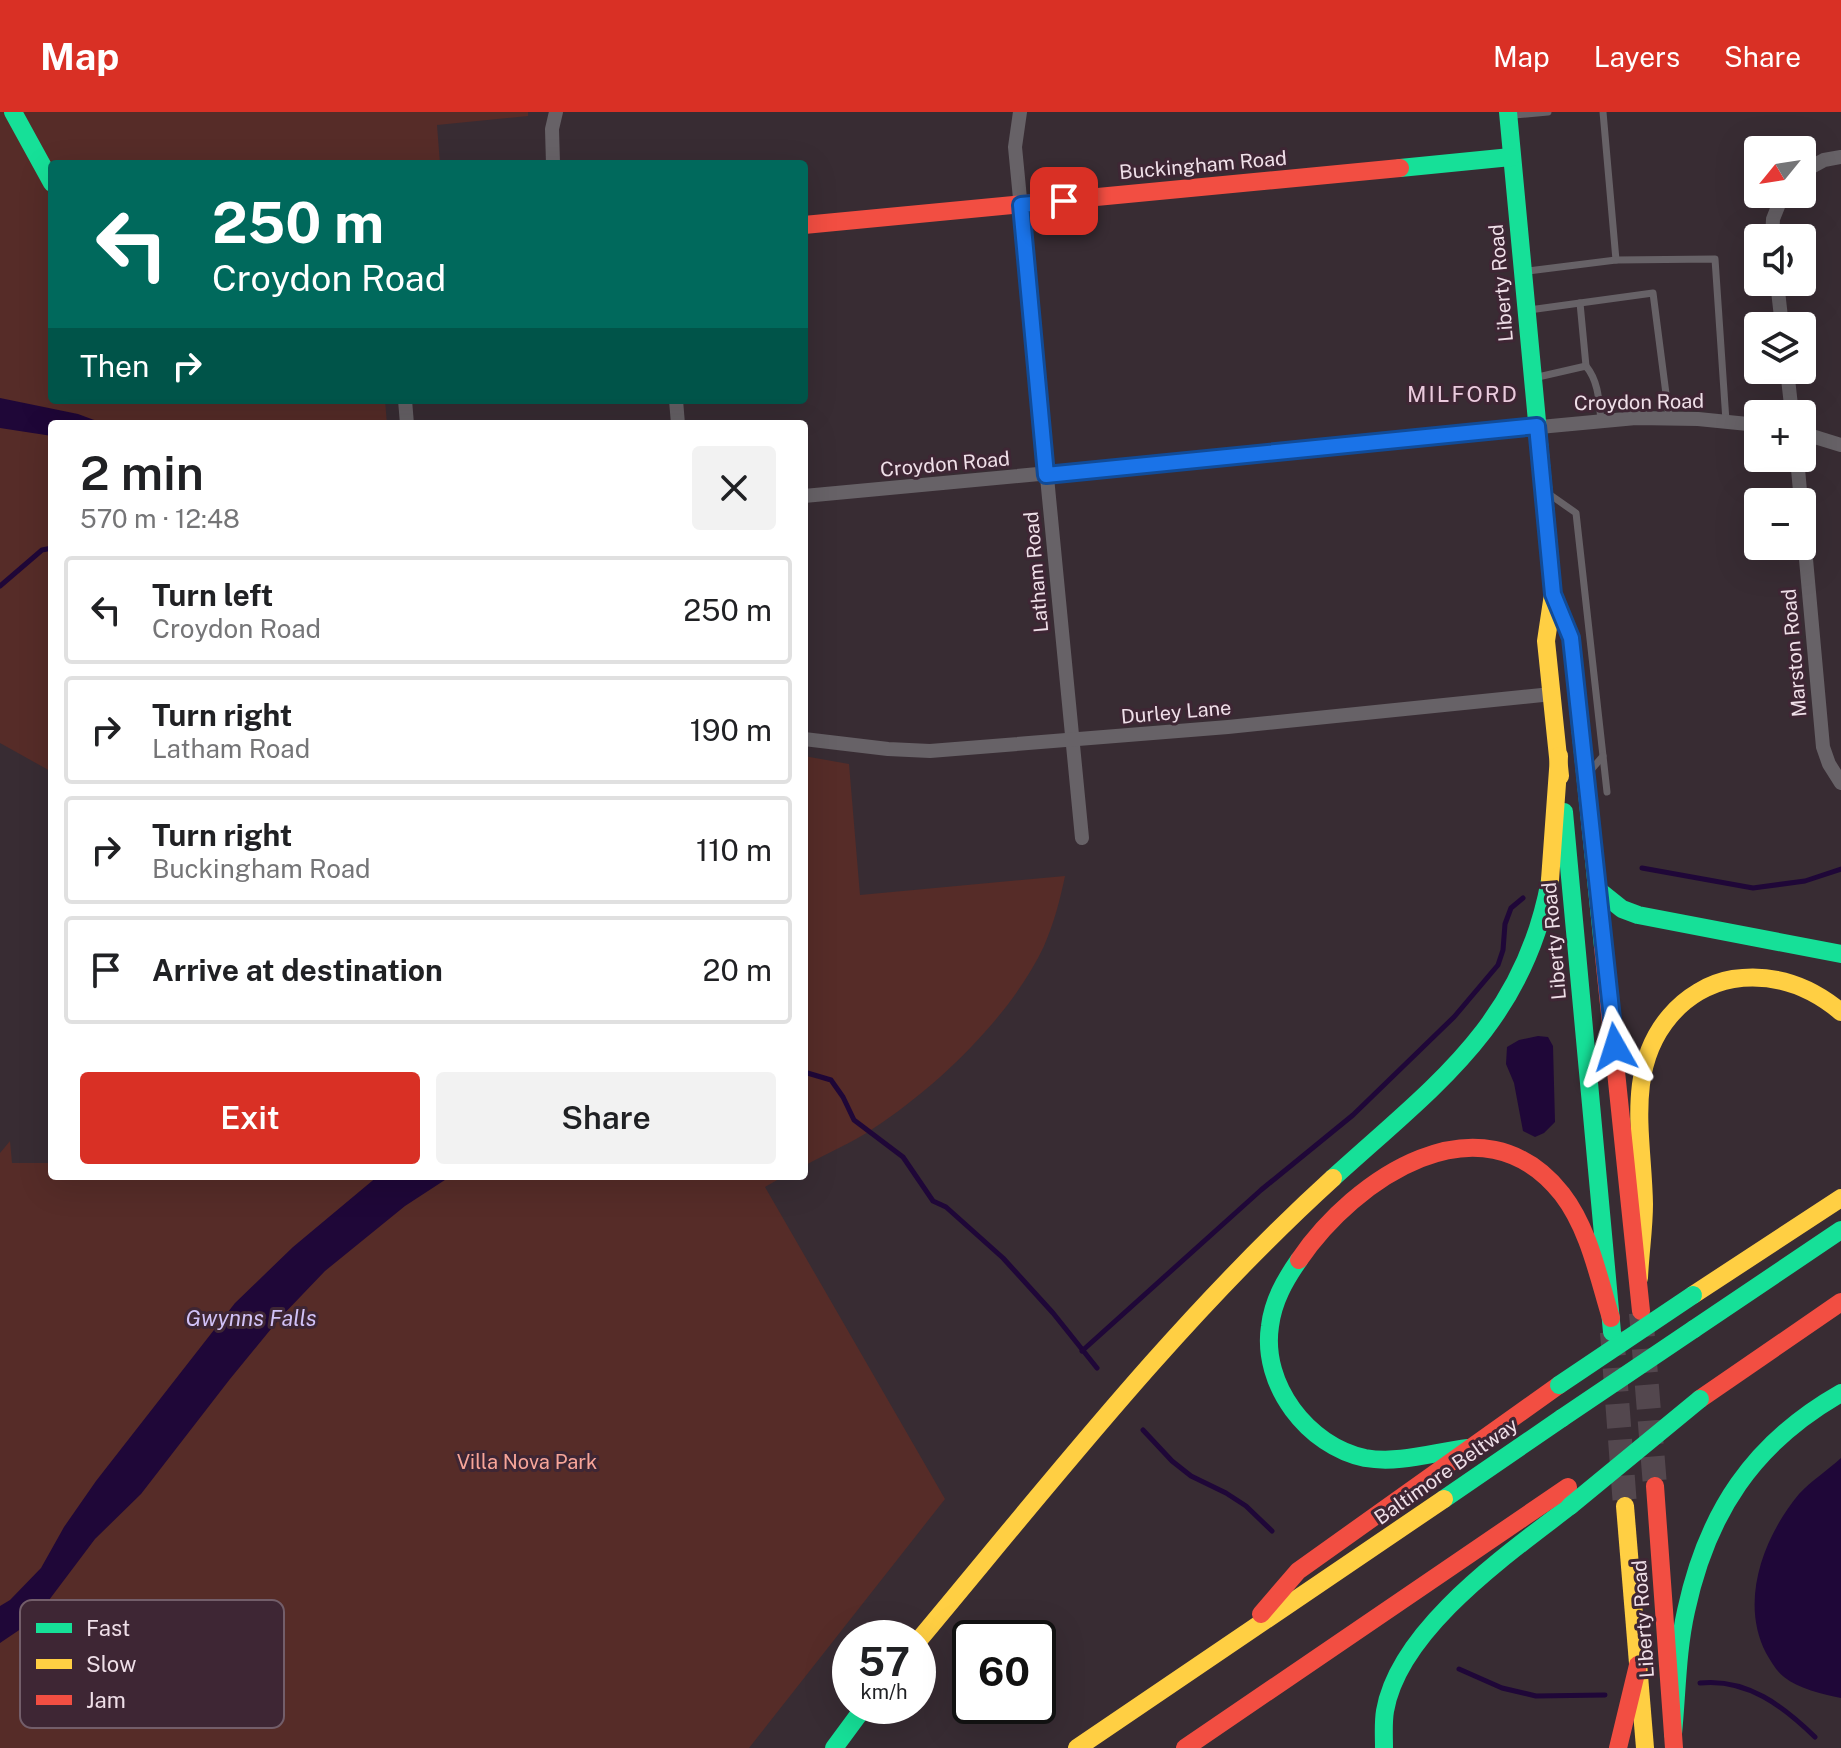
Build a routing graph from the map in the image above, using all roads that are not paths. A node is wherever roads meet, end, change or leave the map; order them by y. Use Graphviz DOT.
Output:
graph roads {
  1 [pos="13,112"];
  2 [pos="556,112"];
  3 [pos="1020,112"];
  4 [pos="1548,112"];
  5 [pos="1603,112"];
  6 [pos="1508,114"];
  7 [pos="1511,157"];
  8 [pos="1841,157"];
  9 [pos="553,160"];
  10 [pos="1816,164"];
  11 [pos="48,176"];
  12 [pos="1021,205"];
  13 [pos="808,225"];
  14 [pos="1616,260"];
  15 [pos="1522,272"];
  16 [pos="1580,303"];
  17 [pos="1525,311"];
  18 [pos="1586,366"];
  19 [pos="1532,378"];
  20 [pos="1669,417"];
  21 [pos="1601,421"];
  22 [pos="1726,421"];
  23 [pos="1744,423"];
  24 [pos="1537,426"];
  25 [pos="1816,437"];
  26 [pos="1841,445"];
  27 [pos="1046,475"];
  28 [pos="1543,489"];
  29 [pos="808,496"];
  30 [pos="1806,560"];
  31 [pos="1553,594"];
  32 [pos="1552,694"];
  33 [pos="808,739"];
  34 [pos="1071,741"];
  35 [pos="1559,756"];
  36 [pos="1603,756"];
  37 [pos="1585,778"];
  38 [pos="1841,783"];
  39 [pos="1607,792"];
  40 [pos="1082,838"];
  41 [pos="1597,889"];
  42 [pos="1841,954"];
  43 [pos="1841,1012"];
  44 [pos="1838,1190"];
  45 [pos="1841,1230"];
  46 [pos="1639,1278"];
  47 [pos="1841,1302"];
  48 [pos="1641,1311"];
  49 [pos="1841,1393"];
  50 [pos="1700,1399"];
  51 [pos="1468,1448"];
  52 [pos="1655,1486"];
  53 [pos="1625,1506"];
  54 [pos="935,1620"];
  55 [pos="1238,1641"];
  56 [pos="1638,1665"];
  57 [pos="852,1724"];
  58 [pos="1674,1741"];
  59 [pos="834,1748"];
  60 [pos="1077,1748"];
  61 [pos="1185,1748"];
  62 [pos="1384,1748"];
  63 [pos="1618,1748"];
  64 [pos="1645,1748"];
  1 -- 11 [label="main road"];
  2 -- 9 [label="street"];
  3 -- 12 [label="street, Latham Road"];
  4 -- 6 [label="lane"];
  5 -- 14 [label="lane"];
  6 -- 7 [label="main road, Liberty Road"];
  7 -- 12 [label="main road, Buckingham Road"];
  7 -- 15 [label="main road, Liberty Road"];
  8 -- 10 [label="street"];
  12 -- 13 [label="main road, Buckingham Road"];
  12 -- 27 [label="street, Latham Road"];
  14 -- 15 [label="lane"];
  14 -- 22 [label="lane"];
  15 -- 17 [label="main road, Liberty Road"];
  16 -- 17 [label="lane"];
  16 -- 18 [label="lane"];
  16 -- 20 [label="lane"];
  17 -- 19 [label="main road, Liberty Road"];
  18 -- 19 [label="lane"];
  18 -- 21 [label="lane"];
  19 -- 24 [label="main road, Liberty Road"];
  20 -- 21 [label="street, Croydon Road"];
  20 -- 22 [label="street, Croydon Road"];
  21 -- 24 [label="street, Croydon Road"];
  22 -- 23 [label="street, Croydon Road"];
  24 -- 27 [label="street, Croydon Road"];
  24 -- 28 [label="main road, Liberty Road"];
  25 -- 26 [label="street"];
  27 -- 29 [label="street, Croydon Road"];
  27 -- 34 [label="street, Latham Road"];
  28 -- 31 [label="main road, Liberty Road"];
  28 -- 36 [label="lane"];
  30 -- 38 [label="street, Marston Road"];
  31 -- 32 [label="main road, Liberty Road"];
  31 -- 37 [label="main road, Liberty Road"];
  32 -- 34 [label="street, Durley Lane"];
  32 -- 35 [label="main road, Liberty Road"];
  33 -- 34 [label="street, Durley Lane"];
  34 -- 40 [label="street, Latham Road"];
  35 -- 51 [label="main road, Liberty Road"];
  35 -- 54 [label="main road"];
  36 -- 37 [label="lane"];
  36 -- 39 [label="lane"];
  37 -- 41 [label="main road, Liberty Road"];
  41 -- 42 [label="main road"];
  41 -- 46 [label="main road, Liberty Road"];
  43 -- 46 [label="main road"];
  44 -- 51 [label="main road, bridge"];
  45 -- 55 [label="main road, Baltimore Beltway, bridge"];
  46 -- 48 [label="main road, Liberty Road"];
  47 -- 50 [label="main road"];
  49 -- 58 [label="main road"];
  50 -- 61 [label="main road, bridge"];
  50 -- 62 [label="main road, bridge"];
  51 -- 55 [label="main road"];
  52 -- 58 [label="main road, Liberty Road"];
  53 -- 56 [label="main road, Liberty Road"];
  55 -- 60 [label="main road, Baltimore Beltway"];
  56 -- 63 [label="main road"];
  56 -- 64 [label="main road, Liberty Road"];
  57 -- 59 [label="main road"];
}
